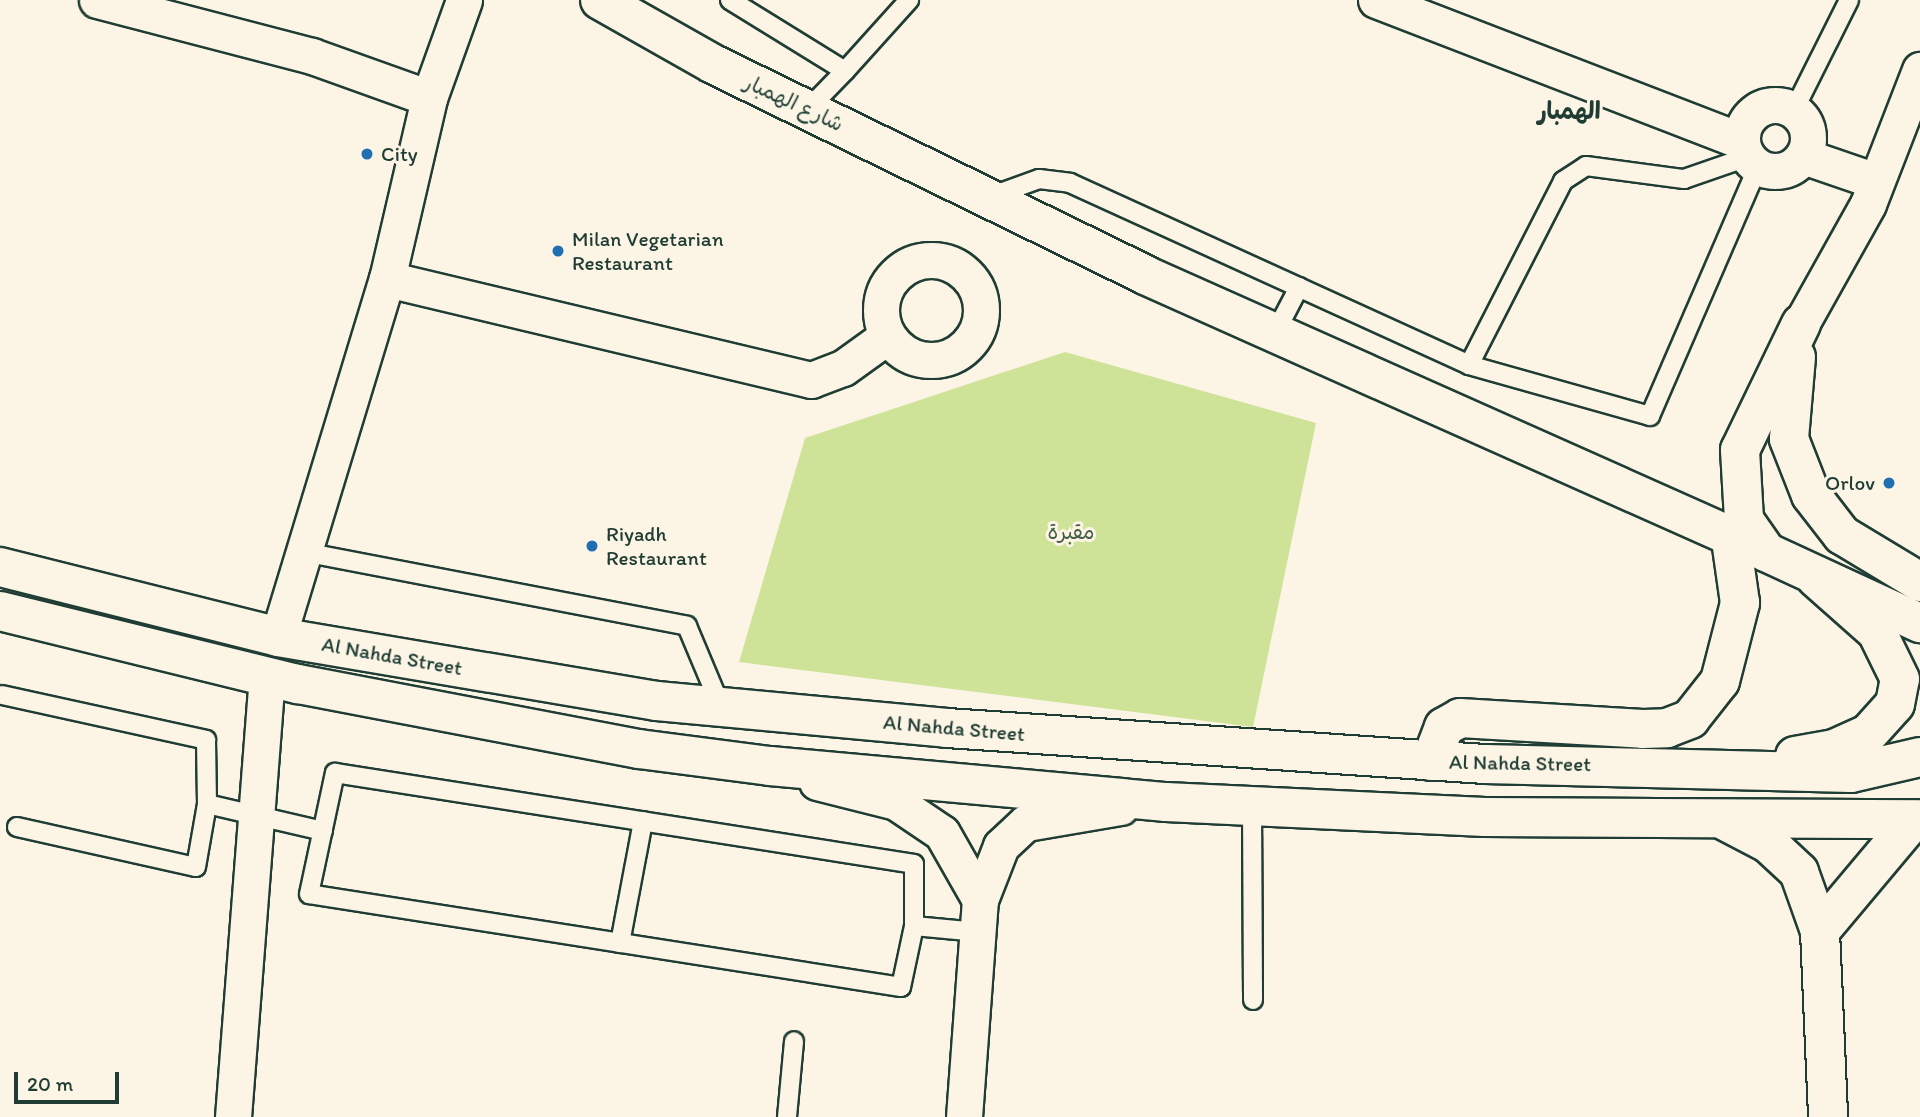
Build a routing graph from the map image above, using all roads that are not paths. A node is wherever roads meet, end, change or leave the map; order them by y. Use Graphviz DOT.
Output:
graph roads {
  1 [pos="97,0"];
  2 [pos="464,0"];
  3 [pos="600,0"];
  4 [pos="730,0"];
  5 [pos="909,0"];
  6 [pos="1376,0"];
  7 [pos="1849,0"];
  8 [pos="1920,70"];
  9 [pos="845,71"];
  10 [pos="429,98"];
  11 [pos="808,109"];
  12 [pos="1794,110"];
  13 [pos="1749,155"];
  14 [pos="1803,156"];
  15 [pos="1876,181"];
  16 [pos="992,196"];
  17 [pos="387,279"];
  18 [pos="1299,287"];
  19 [pos="1801,324"];
  20 [pos="1275,333"];
  21 [pos="886,338"];
  22 [pos="1469,365"];
  23 [pos="1749,546"];
  24 [pos="304,552"];
  25 [pos="0,567"];
  26 [pos="1816,578"];
  27 [pos="1920,582"];
  28 [pos="0,611"];
  29 [pos="1920,624"];
  30 [pos="278,637"];
  31 [pos="267,676"];
  32 [pos="2,695"];
  33 [pos="721,707"];
  34 [pos="1920,757"];
  35 [pos="1431,761"];
  36 [pos="770,766"];
  37 [pos="1737,766"];
  38 [pos="1166,802"];
  39 [pos="207,804"];
  40 [pos="1252,806"];
  41 [pos="256,815"];
  42 [pos="1917,820"];
  43 [pos="643,821"];
  44 [pos="1727,822"];
  45 [pos="17,827"];
  46 [pos="323,831"];
  47 [pos="979,916"];
  48 [pos="914,926"];
  49 [pos="1820,931"];
  50 [pos="620,943"];
  51 [pos="1252,1000"];
  52 [pos="794,1041"];
  53 [pos="233,1117"];
  54 [pos="786,1117"];
  55 [pos="964,1117"];
  56 [pos="1828,1117"];
  1 -- 10 [label="street"];
  2 -- 10 [label="street"];
  3 -- 11 [label="main road, شارع الهمبار"];
  4 -- 9 [label="lane"];
  5 -- 9 [label="lane"];
  6 -- 13 [label="street"];
  7 -- 12 [label="lane"];
  8 -- 15 [label="street"];
  9 -- 11 [label="lane"];
  10 -- 17 [label="street"];
  11 -- 16 [label="main road, شارع الهمبار"];
  12 -- 13 [label="street"];
  12 -- 14 [label="street"];
  13 -- 14 [label="street"];
  13 -- 22 [label="lane"];
  13 -- 22 [label="lane"];
  14 -- 15 [label="street"];
  15 -- 19 [label="street"];
  16 -- 18 [label="lane"];
  16 -- 20 [label="main road, شارع الهمبار"];
  17 -- 21 [label="street"];
  17 -- 24 [label="street"];
  18 -- 20 [label="lane"];
  18 -- 22 [label="lane"];
  19 -- 23 [label="main road"];
  19 -- 27 [label="main road"];
  20 -- 23 [label="main road, شارع الهمبار"];
  23 -- 26 [label="main road, شارع الهمبار"];
  23 -- 35 [label="main road"];
  24 -- 30 [label="street"];
  24 -- 33 [label="lane"];
  25 -- 30 [label="main road, Al Nahda Street"];
  26 -- 29 [label="main road"];
  26 -- 37 [label="main road"];
  28 -- 31 [label="main road, Al Nahda Street"];
  30 -- 33 [label="main road, Al Nahda Street"];
  31 -- 36 [label="main road, Al Nahda Street"];
  31 -- 41 [label="street"];
  32 -- 39 [label="lane"];
  33 -- 35 [label="main road, Al Nahda Street"];
  34 -- 37 [label="main road, Al Nahda Street"];
  35 -- 37 [label="main road, Al Nahda Street"];
  36 -- 38 [label="main road, Al Nahda Street"];
  36 -- 47 [label="street"];
  38 -- 40 [label="main road, Al Nahda Street"];
  38 -- 47 [label="street"];
  39 -- 41 [label="lane"];
  39 -- 45 [label="lane"];
  40 -- 44 [label="main road, Al Nahda Street"];
  40 -- 51 [label="lane"];
  41 -- 46 [label="lane"];
  41 -- 53 [label="street"];
  42 -- 44 [label="main road, Al Nahda Street"];
  42 -- 49 [label="main road"];
  43 -- 46 [label="lane"];
  43 -- 48 [label="lane"];
  43 -- 50 [label="lane"];
  44 -- 49 [label="main road"];
  46 -- 50 [label="lane"];
  47 -- 48 [label="lane"];
  47 -- 55 [label="street"];
  48 -- 50 [label="lane"];
  49 -- 56 [label="main road"];
  52 -- 54 [label="lane"];
}
